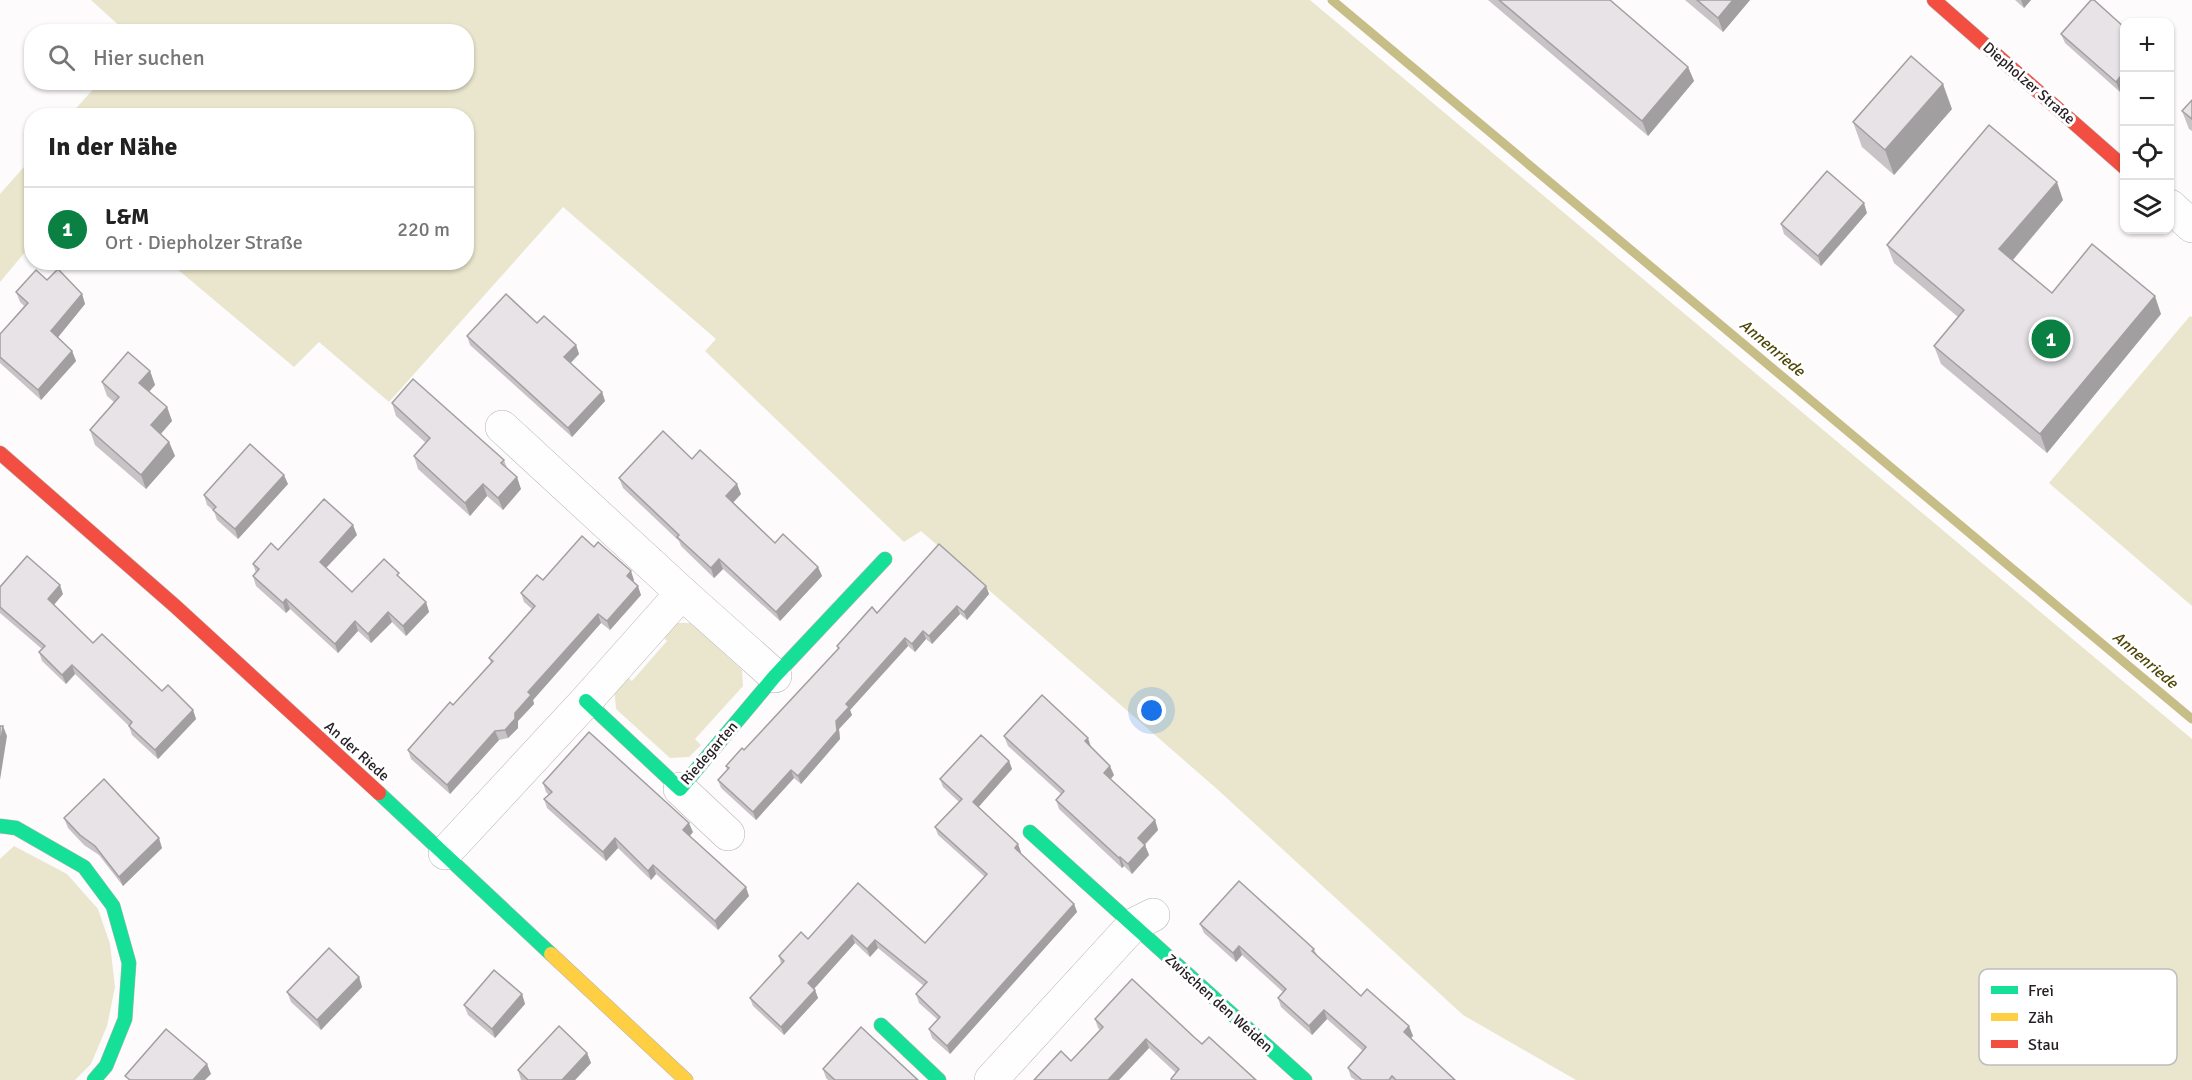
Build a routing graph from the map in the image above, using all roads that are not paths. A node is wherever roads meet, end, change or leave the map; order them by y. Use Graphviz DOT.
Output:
graph roads {
  1 [pos="1935,0"];
  2 [pos="2120,163"];
  3 [pos="2174,210"];
  4 [pos="2192,226"];
  5 [pos="502,427"];
  6 [pos="0,453"];
  7 [pos="885,559"];
  8 [pos="681,593"];
  9 [pos="775,676"];
  10 [pos="586,701"];
  11 [pos="680,789"];
  12 [pos="0,825"];
  13 [pos="1030,832"];
  14 [pos="728,834"];
  15 [pos="445,853"];
  16 [pos="1143,920"];
  17 [pos="881,1025"];
  18 [pos="94,1080"];
  19 [pos="686,1080"];
  20 [pos="939,1080"];
  21 [pos="991,1080"];
  22 [pos="1305,1080"];
  1 -- 2 [label="street, Diepholzer Straße"];
  3 -- 4 [label="street"];
  5 -- 8 [label="street"];
  6 -- 15 [label="street, An der Riede"];
  7 -- 9 [label="street, Riedegarten"];
  8 -- 9 [label="street"];
  8 -- 10 [label="street"];
  9 -- 11 [label="street, Riedegarten"];
  10 -- 11 [label="street, Riedegarten"];
  10 -- 15 [label="street"];
  11 -- 14 [label="street"];
  12 -- 18 [label="street"];
  13 -- 16 [label="street, Zwischen den Weiden"];
  15 -- 19 [label="street, An der Riede"];
  16 -- 21 [label="street"];
  16 -- 22 [label="street, Zwischen den Weiden"];
  17 -- 20 [label="street"];
}
